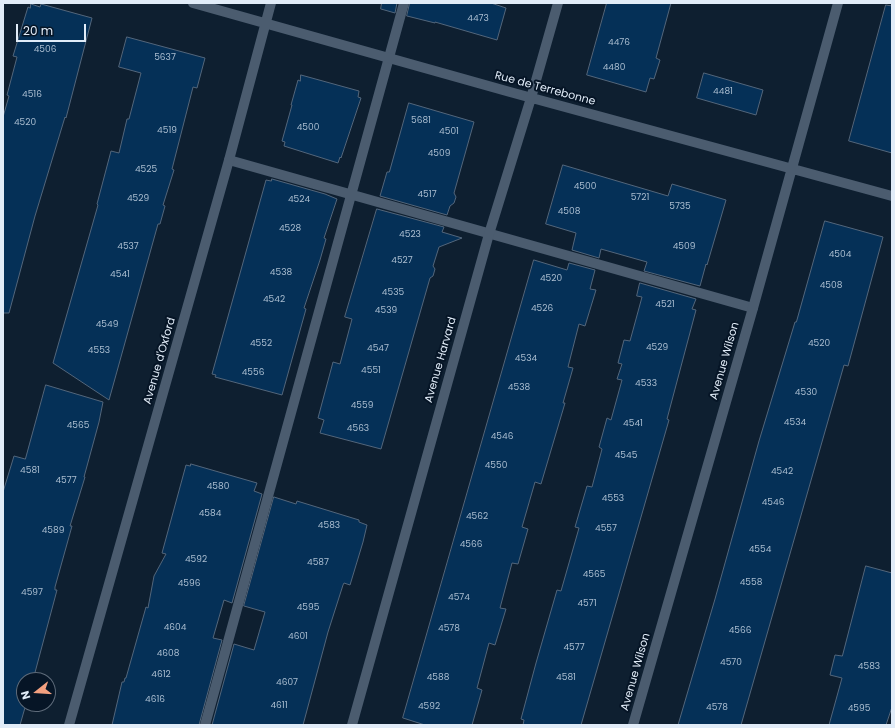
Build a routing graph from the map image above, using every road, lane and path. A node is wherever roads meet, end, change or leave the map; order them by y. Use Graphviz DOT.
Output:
graph roads {
  1 [pos="192,3"];
  2 [pos="272,3"];
  3 [pos="404,3"];
  4 [pos="558,3"];
  5 [pos="838,3"];
  6 [pos="266,23"];
  7 [pos="389,58"];
  8 [pos="531,98"];
  9 [pos="229,160"];
  10 [pos="792,169"];
  11 [pos="351,195"];
  12 [pos="892,196"];
  13 [pos="489,234"];
  14 [pos="753,308"];
  15 [pos="69,725"];
  16 [pos="205,725"];
  17 [pos="352,725"];
  18 [pos="633,725"];
  1 -- 6 [label="street, Rue de Terrebonne"];
  2 -- 6 [label="street, Avenue d'Oxford"];
  3 -- 7 [label="street"];
  4 -- 8 [label="street, Avenue Harvard"];
  5 -- 10 [label="street, Avenue Wilson"];
  6 -- 7 [label="street, Rue de Terrebonne"];
  6 -- 9 [label="street, Avenue d'Oxford"];
  7 -- 8 [label="street, Rue de Terrebonne"];
  7 -- 11 [label="street"];
  8 -- 10 [label="street, Rue de Terrebonne"];
  8 -- 13 [label="street, Avenue Harvard"];
  9 -- 11 [label="street"];
  9 -- 15 [label="street, Avenue d'Oxford"];
  10 -- 12 [label="street, Rue de Terrebonne"];
  10 -- 14 [label="street, Avenue Wilson"];
  11 -- 13 [label="street"];
  11 -- 16 [label="street"];
  13 -- 14 [label="street"];
  13 -- 17 [label="street, Avenue Harvard"];
  14 -- 18 [label="street, Avenue Wilson"];
}
